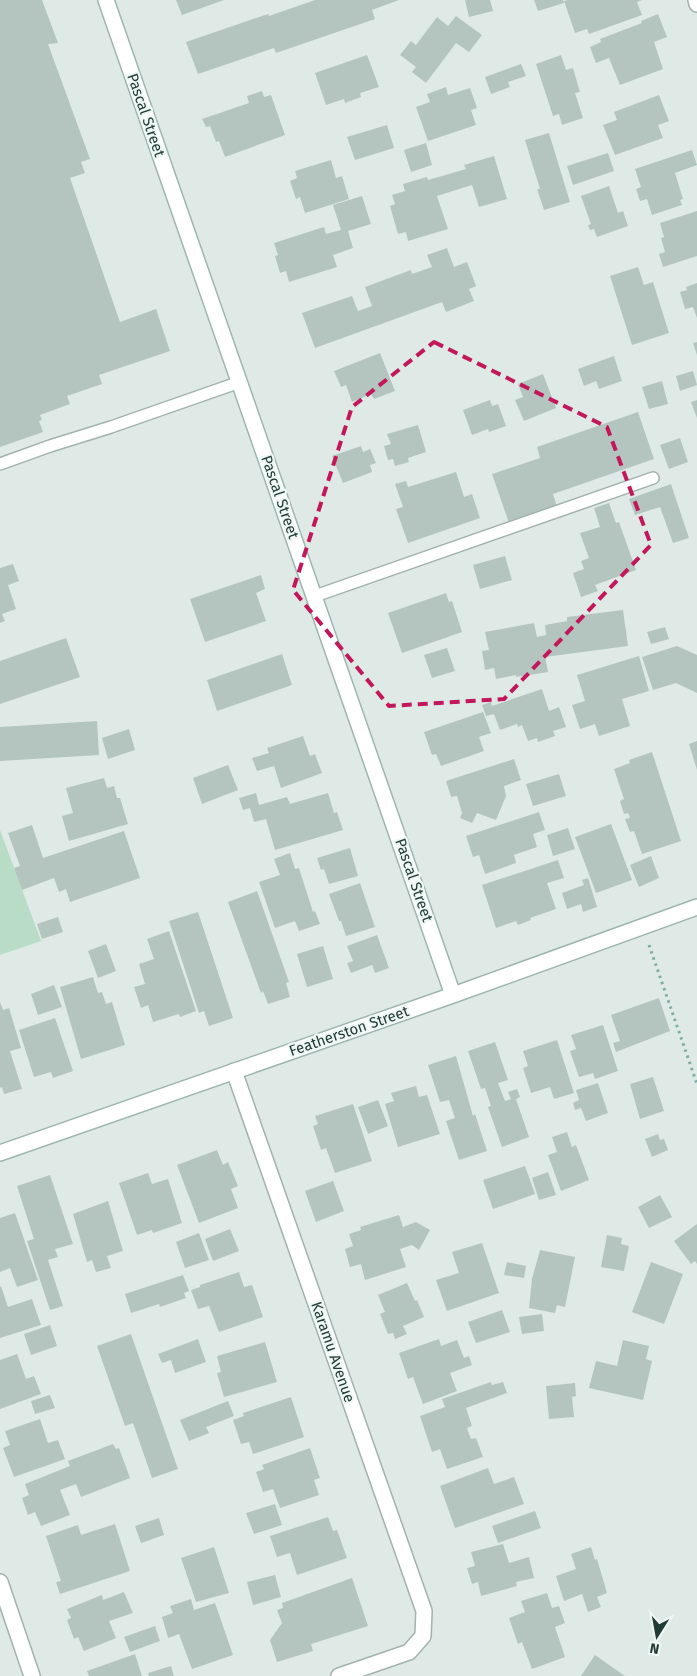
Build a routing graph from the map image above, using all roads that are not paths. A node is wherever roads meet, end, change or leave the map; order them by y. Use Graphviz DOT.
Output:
graph roads {
  1 [pos="106,0"];
  2 [pos="696,0"];
  3 [pos="697,4"];
  4 [pos="240,382"];
  5 [pos="0,464"];
  6 [pos="653,478"];
  7 [pos="315,596"];
  8 [pos="697,907"];
  9 [pos="453,995"];
  10 [pos="234,1071"];
  11 [pos="0,1153"];
  12 [pos="0,1582"];
  13 [pos="32,1676"];
  14 [pos="339,1676"];
  1 -- 4 [label="street, Pascal Street"];
  2 -- 3 [label="street"];
  4 -- 5 [label="lane"];
  4 -- 7 [label="street, Pascal Street"];
  6 -- 7 [label="lane"];
  7 -- 9 [label="street, Pascal Street"];
  8 -- 9 [label="street, Featherston Street"];
  9 -- 10 [label="street, Featherston Street"];
  10 -- 11 [label="street, Featherston Street"];
  10 -- 14 [label="street, Karamu Avenue"];
  12 -- 13 [label="street"];
}
